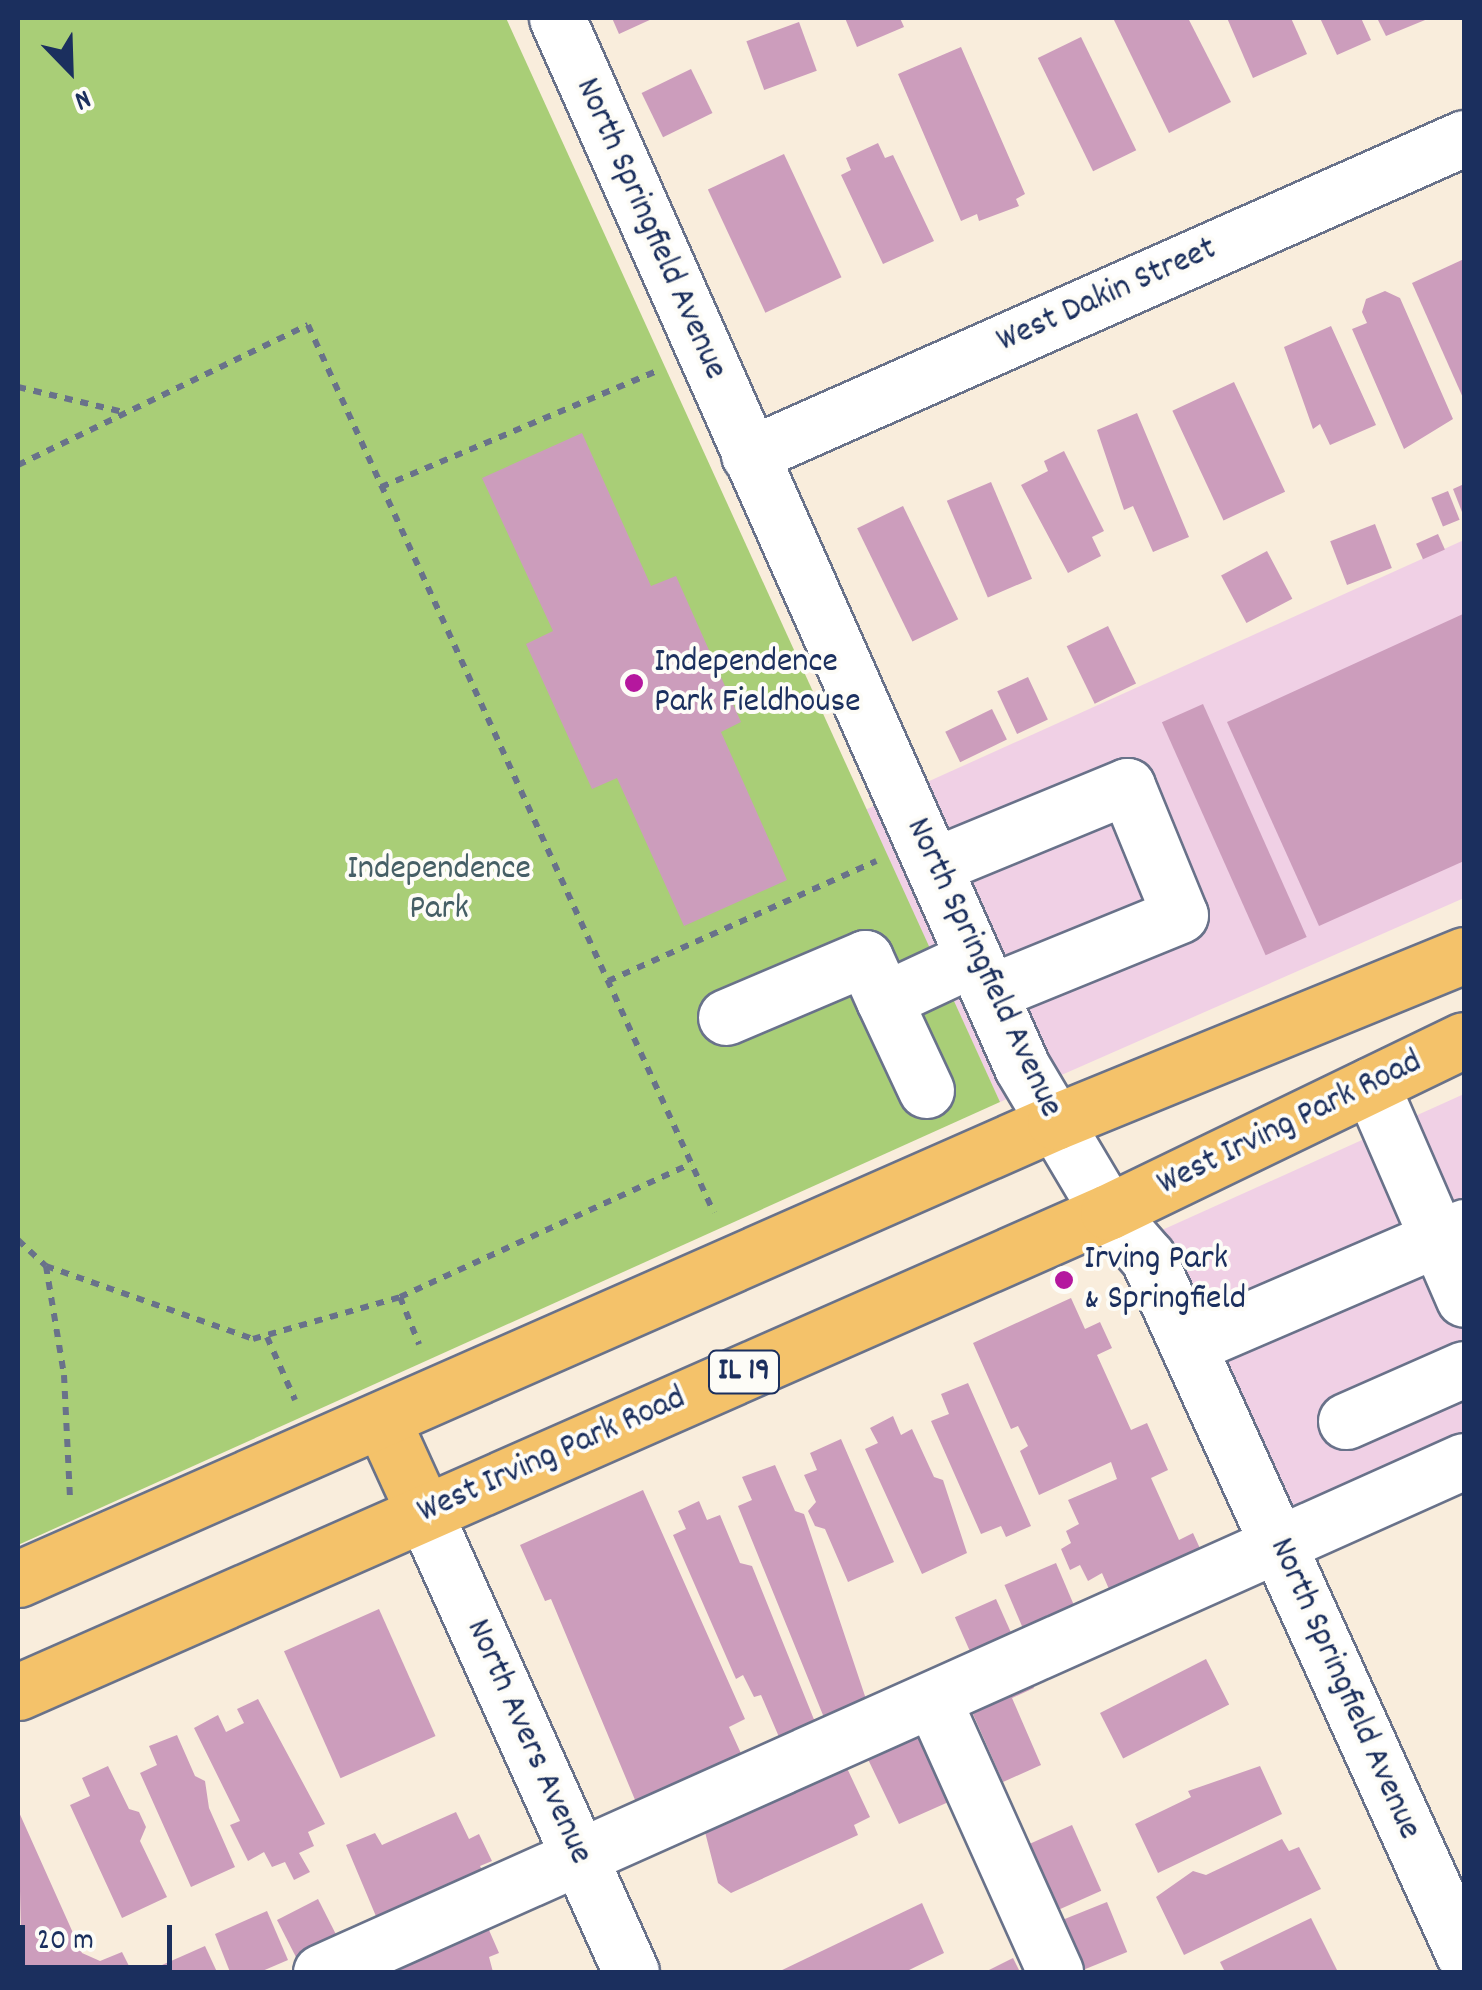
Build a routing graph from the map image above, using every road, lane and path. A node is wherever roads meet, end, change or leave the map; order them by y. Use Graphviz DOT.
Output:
graph roads {
  1 [pos="556,18"];
  2 [pos="1464,138"];
  3 [pos="662,369"];
  4 [pos="18,387"];
  5 [pos="126,412"];
  6 [pos="748,455"];
  7 [pos="18,465"];
  8 [pos="382,487"];
  9 [pos="908,862"];
  10 [pos="1464,954"];
  11 [pos="982,976"];
  12 [pos="608,981"];
  13 [pos="884,1000"];
  14 [pos="726,1017"];
  15 [pos="1464,1040"];
  16 [pos="1371,1085"];
  17 [pos="926,1090"];
  18 [pos="1055,1122"];
  19 [pos="691,1164"];
  20 [pos="1108,1212"];
  21 [pos="716,1218"];
  22 [pos="1451,1233"];
  23 [pos="18,1240"];
  24 [pos="46,1266"];
  25 [pos="400,1297"];
  26 [pos="1464,1300"];
  27 [pos="266,1336"];
  28 [pos="1188,1346"];
  29 [pos="422,1350"];
  30 [pos="1464,1369"];
  31 [pos="297,1406"];
  32 [pos="382,1420"];
  33 [pos="1346,1421"];
  34 [pos="1464,1462"];
  35 [pos="70,1506"];
  36 [pos="424,1512"];
  37 [pos="1279,1546"];
  38 [pos="18,1579"];
  39 [pos="18,1692"];
  40 [pos="933,1700"];
  41 [pos="579,1858"];
  42 [pos="1464,1955"];
  43 [pos="321,1972"];
  44 [pos="631,1972"];
  45 [pos="1055,1972"];
  1 -- 6 [label="street, North Springfield Avenue"];
  2 -- 6 [label="street, West Dakin Street"];
  3 -- 8 [label="path"];
  4 -- 5 [label="path"];
  5 -- 7 [label="path"];
  5 -- 8 [label="path"];
  6 -- 9 [label="street, North Springfield Avenue"];
  8 -- 12 [label="path"];
  9 -- 11 [label="street, North Springfield Avenue"];
  9 -- 11 [label="street"];
  9 -- 12 [label="path"];
  10 -- 18 [label="main road"];
  11 -- 13 [label="street"];
  11 -- 18 [label="street, North Springfield Avenue"];
  12 -- 19 [label="path"];
  13 -- 14 [label="street"];
  13 -- 17 [label="street"];
  15 -- 16 [label="main road, West Irving Park Road / IL 19"];
  16 -- 20 [label="main road, West Irving Park Road / IL 19"];
  16 -- 22 [label="street"];
  18 -- 20 [label="street, North Springfield Avenue"];
  18 -- 32 [label="main road"];
  19 -- 21 [label="path"];
  19 -- 25 [label="path"];
  20 -- 28 [label="street, North Springfield Avenue"];
  20 -- 36 [label="main road, West Irving Park Road / IL 19"];
  22 -- 26 [label="street"];
  22 -- 28 [label="street"];
  23 -- 24 [label="path"];
  24 -- 27 [label="path"];
  24 -- 35 [label="path"];
  25 -- 27 [label="path"];
  25 -- 29 [label="path"];
  27 -- 31 [label="path"];
  28 -- 37 [label="street, North Springfield Avenue"];
  30 -- 33 [label="street"];
  32 -- 36 [label="main road"];
  32 -- 38 [label="main road"];
  34 -- 37 [label="street"];
  36 -- 39 [label="main road, West Irving Park Road / IL 19"];
  36 -- 41 [label="street, North Avers Avenue"];
  37 -- 40 [label="street"];
  37 -- 42 [label="street, North Springfield Avenue"];
  40 -- 41 [label="street"];
  40 -- 45 [label="street"];
  41 -- 43 [label="street"];
  41 -- 44 [label="street, North Avers Avenue"];
}
